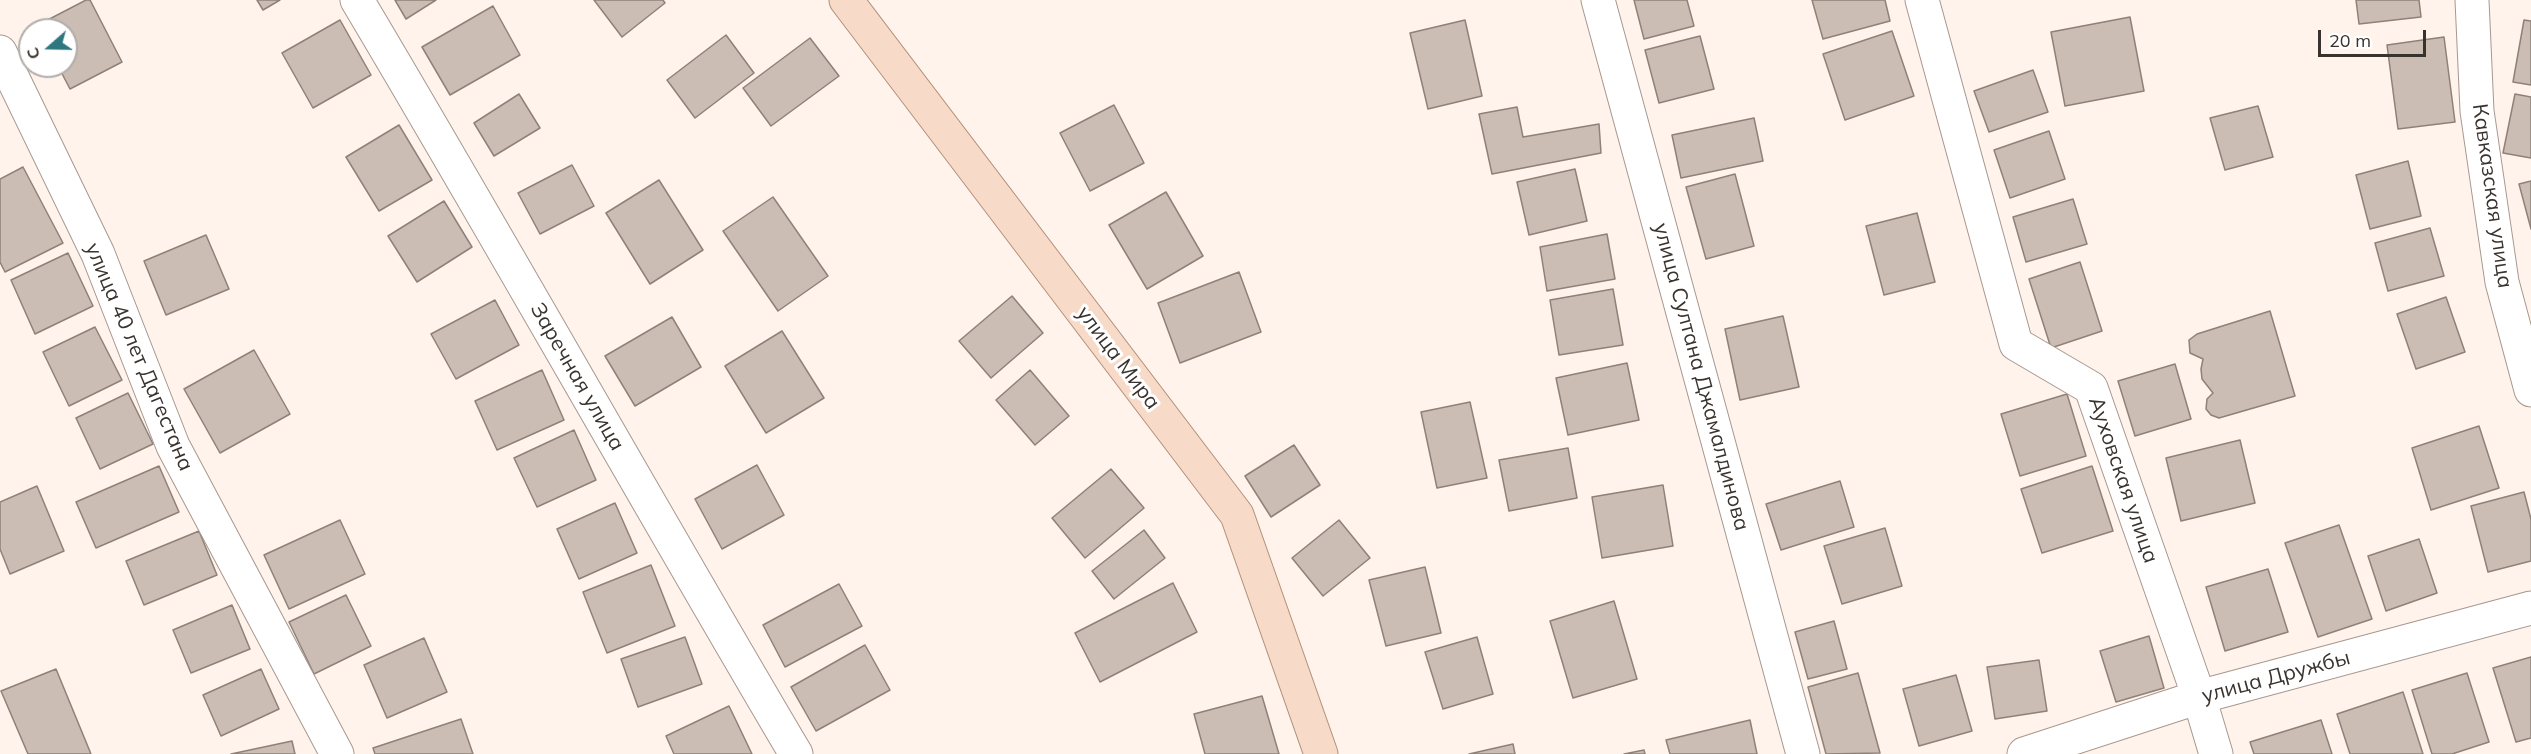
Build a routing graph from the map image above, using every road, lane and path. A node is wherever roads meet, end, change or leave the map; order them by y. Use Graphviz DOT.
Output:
graph roads {
  1 [pos="357,0"];
  2 [pos="846,0"];
  3 [pos="1598,0"];
  4 [pos="1922,0"];
  5 [pos="2472,0"];
  6 [pos="0,52"];
  7 [pos="2531,390"];
  8 [pos="2531,608"];
  9 [pos="2199,698"];
  10 [pos="337,754"];
  11 [pos="796,754"];
  12 [pos="1321,754"];
  13 [pos="1803,754"];
  14 [pos="2024,754"];
  15 [pos="2216,754"];
  1 -- 11 [label="street, Заречная улица"];
  2 -- 12 [label="main road, улица Мира"];
  3 -- 13 [label="street, улица Султана Джамалдинова"];
  4 -- 9 [label="street, Ауховская улица"];
  5 -- 7 [label="street, Кавказская улица"];
  6 -- 10 [label="street, улица 40 лет Дагестана"];
  8 -- 9 [label="street, улица Дружбы"];
  9 -- 14 [label="street, улица Дружбы"];
  9 -- 15 [label="street, Ауховская улица"];
}
